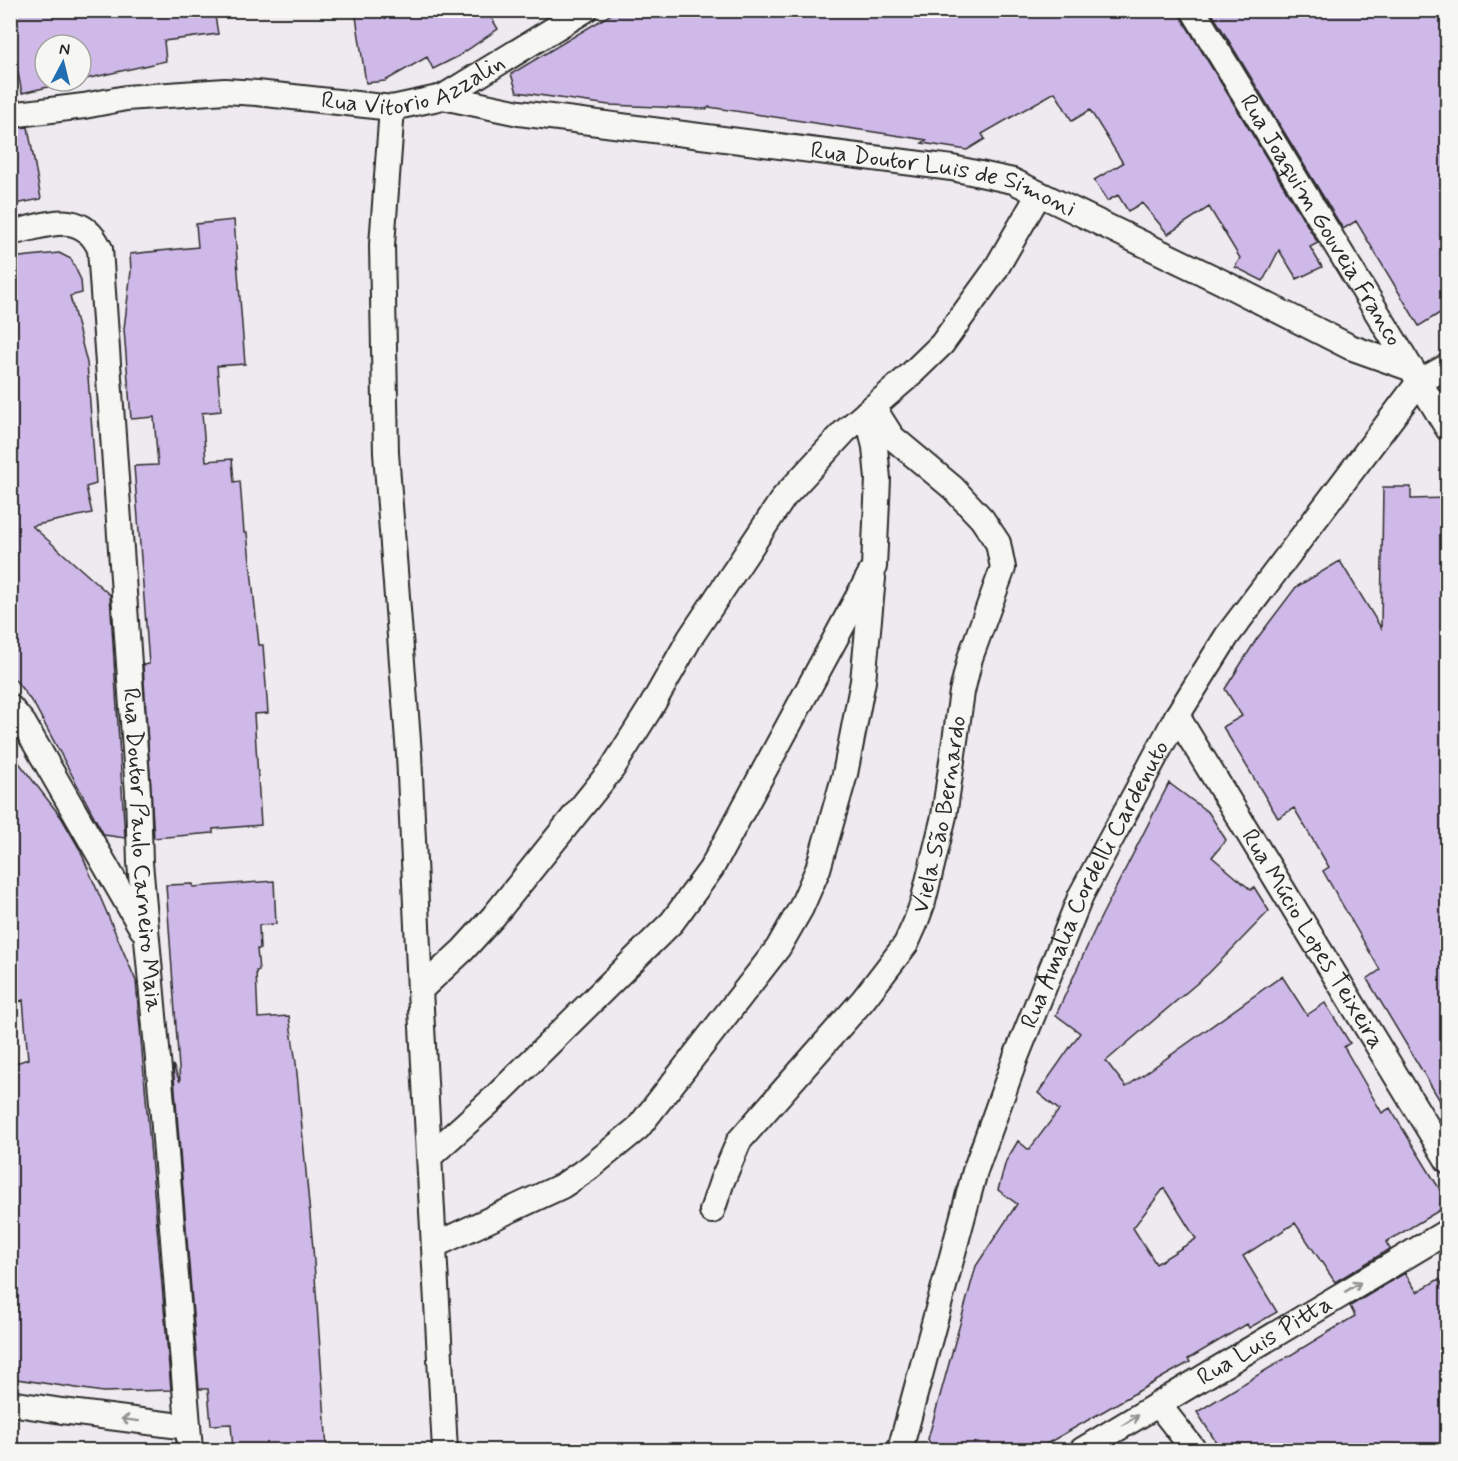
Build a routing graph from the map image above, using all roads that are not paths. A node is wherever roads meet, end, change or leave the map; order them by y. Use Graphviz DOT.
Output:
graph roads {
  1 [pos="585,10"];
  2 [pos="1193,10"];
  3 [pos="443,97"];
  4 [pos="392,108"];
  5 [pos="10,115"];
  6 [pos="1039,194"];
  7 [pos="10,233"];
  8 [pos="1448,366"];
  9 [pos="1416,376"];
  10 [pos="870,410"];
  11 [pos="1448,429"];
  12 [pos="874,567"];
  13 [pos="10,707"];
  14 [pos="1177,716"];
  15 [pos="147,937"];
  16 [pos="420,990"];
  17 [pos="430,1156"];
  18 [pos="1448,1161"];
  19 [pos="712,1211"];
  20 [pos="1448,1231"];
  21 [pos="435,1245"];
  22 [pos="10,1402"];
  23 [pos="1158,1404"];
  24 [pos="189,1439"];
  25 [pos="445,1450"];
  26 [pos="900,1450"];
  27 [pos="1082,1450"];
  28 [pos="1194,1450"];
  1 -- 3 [label="street, Rua Vitorio Azzalin"];
  2 -- 9 [label="street, Rua Joaquim Gouveia Franco"];
  3 -- 4 [label="street, Rua Vitorio Azzalin"];
  3 -- 6 [label="street, Rua Doutor Luis de Simoni"];
  4 -- 5 [label="street, Rua Vitorio Azzalin"];
  4 -- 16 [label="street"];
  6 -- 9 [label="street, Rua Doutor Luis de Simoni"];
  6 -- 10 [label="street"];
  7 -- 15 [label="street, Rua Doutor Paulo Carneiro Maia"];
  8 -- 9 [label="street"];
  9 -- 11 [label="street, Rua Joaquim Gouveia Franco"];
  9 -- 14 [label="street, Rua Amalia Cordelli Cardenuto"];
  10 -- 12 [label="street"];
  10 -- 16 [label="street"];
  10 -- 19 [label="street, Viela São Bernardo"];
  12 -- 17 [label="street"];
  12 -- 21 [label="street"];
  13 -- 15 [label="street"];
  14 -- 18 [label="street, Rua Múcio Lopes Teixeira"];
  14 -- 26 [label="street, Rua Amalia Cordelli Cardenuto"];
  15 -- 24 [label="street, Rua Doutor Paulo Carneiro Maia"];
  16 -- 17 [label="street"];
  17 -- 21 [label="street"];
  23 -- 20 [label="street, Rua Luis Pitta, one-way"];
  21 -- 25 [label="street"];
  24 -- 22 [label="street, one-way"];
  27 -- 23 [label="street, Rua Luis Pitta, one-way"];
  23 -- 28 [label="street"];
}
